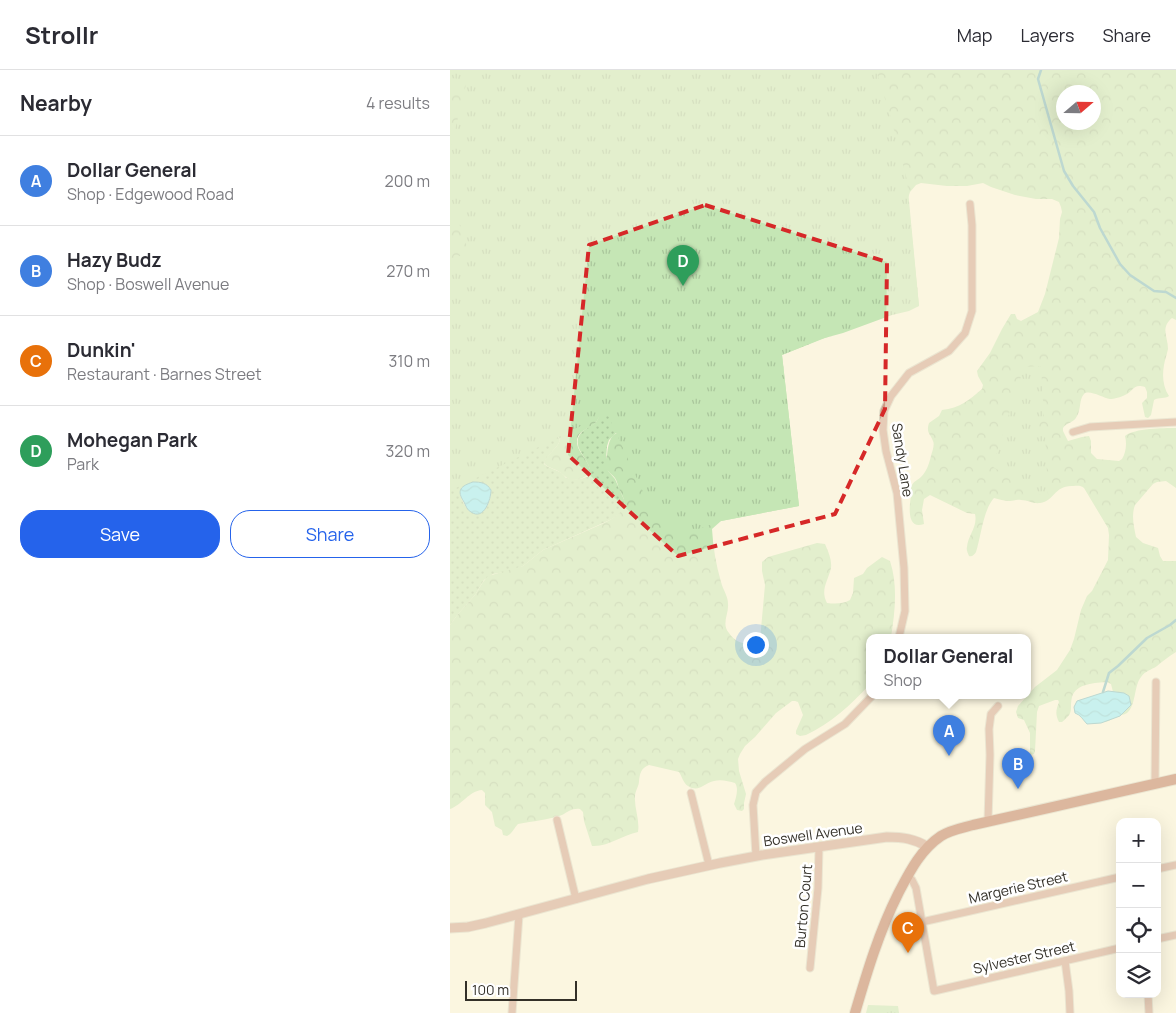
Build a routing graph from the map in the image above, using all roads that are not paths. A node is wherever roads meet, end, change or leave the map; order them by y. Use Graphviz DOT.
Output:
graph roads {
  1 [pos="970,204"];
  2 [pos="1176,422"];
  3 [pos="1073,432"];
  4 [pos="901,634"];
  5 [pos="1156,682"];
  6 [pos="869,699"];
  7 [pos="998,706"];
  8 [pos="1176,779"];
  9 [pos="1155,784"];
  10 [pos="691,793"];
  11 [pos="557,820"];
  12 [pos="988,821"];
  13 [pos="819,847"];
  14 [pos="928,847"];
  15 [pos="756,856"];
  16 [pos="709,865"];
  17 [pos="1176,865"];
  18 [pos="1161,868"];
  19 [pos="908,876"];
  20 [pos="1116,878"];
  21 [pos="576,899"];
  22 [pos="519,915"];
  23 [pos="922,922"];
  24 [pos="450,928"];
  25 [pos="1176,935"];
  26 [pos="1161,938"];
  27 [pos="1116,949"];
  28 [pos="1065,961"];
  29 [pos="810,968"];
  30 [pos="1148,998"];
  31 [pos="512,1013"];
  32 [pos="855,1013"];
  33 [pos="1070,1013"];
  34 [pos="1149,1013"];
  1 -- 4 [label="street, Sandy Lane"];
  2 -- 3 [label="street"];
  5 -- 9 [label="street"];
  6 -- 15 [label="street"];
  7 -- 12 [label="street"];
  8 -- 9 [label="main road"];
  9 -- 12 [label="main road"];
  10 -- 16 [label="street"];
  11 -- 21 [label="street"];
  12 -- 14 [label="main road"];
  13 -- 14 [label="street, Boswell Avenue"];
  13 -- 15 [label="street, Boswell Avenue"];
  13 -- 29 [label="street, Burton Court"];
  14 -- 19 [label="main road"];
  15 -- 16 [label="street, Boswell Avenue"];
  16 -- 21 [label="street, Boswell Avenue"];
  17 -- 18 [label="street"];
  19 -- 23 [label="street"];
  19 -- 32 [label="main road"];
  20 -- 23 [label="street, Margerie Street"];
  21 -- 22 [label="street, Boswell Avenue"];
  22 -- 24 [label="street, Boswell Avenue"];
  22 -- 31 [label="street"];
  23 -- 28 [label="street, Sylvester Street"];
  25 -- 26 [label="street"];
  27 -- 28 [label="street, Sylvester Street"];
  28 -- 33 [label="street"];
  30 -- 34 [label="street"];
}
